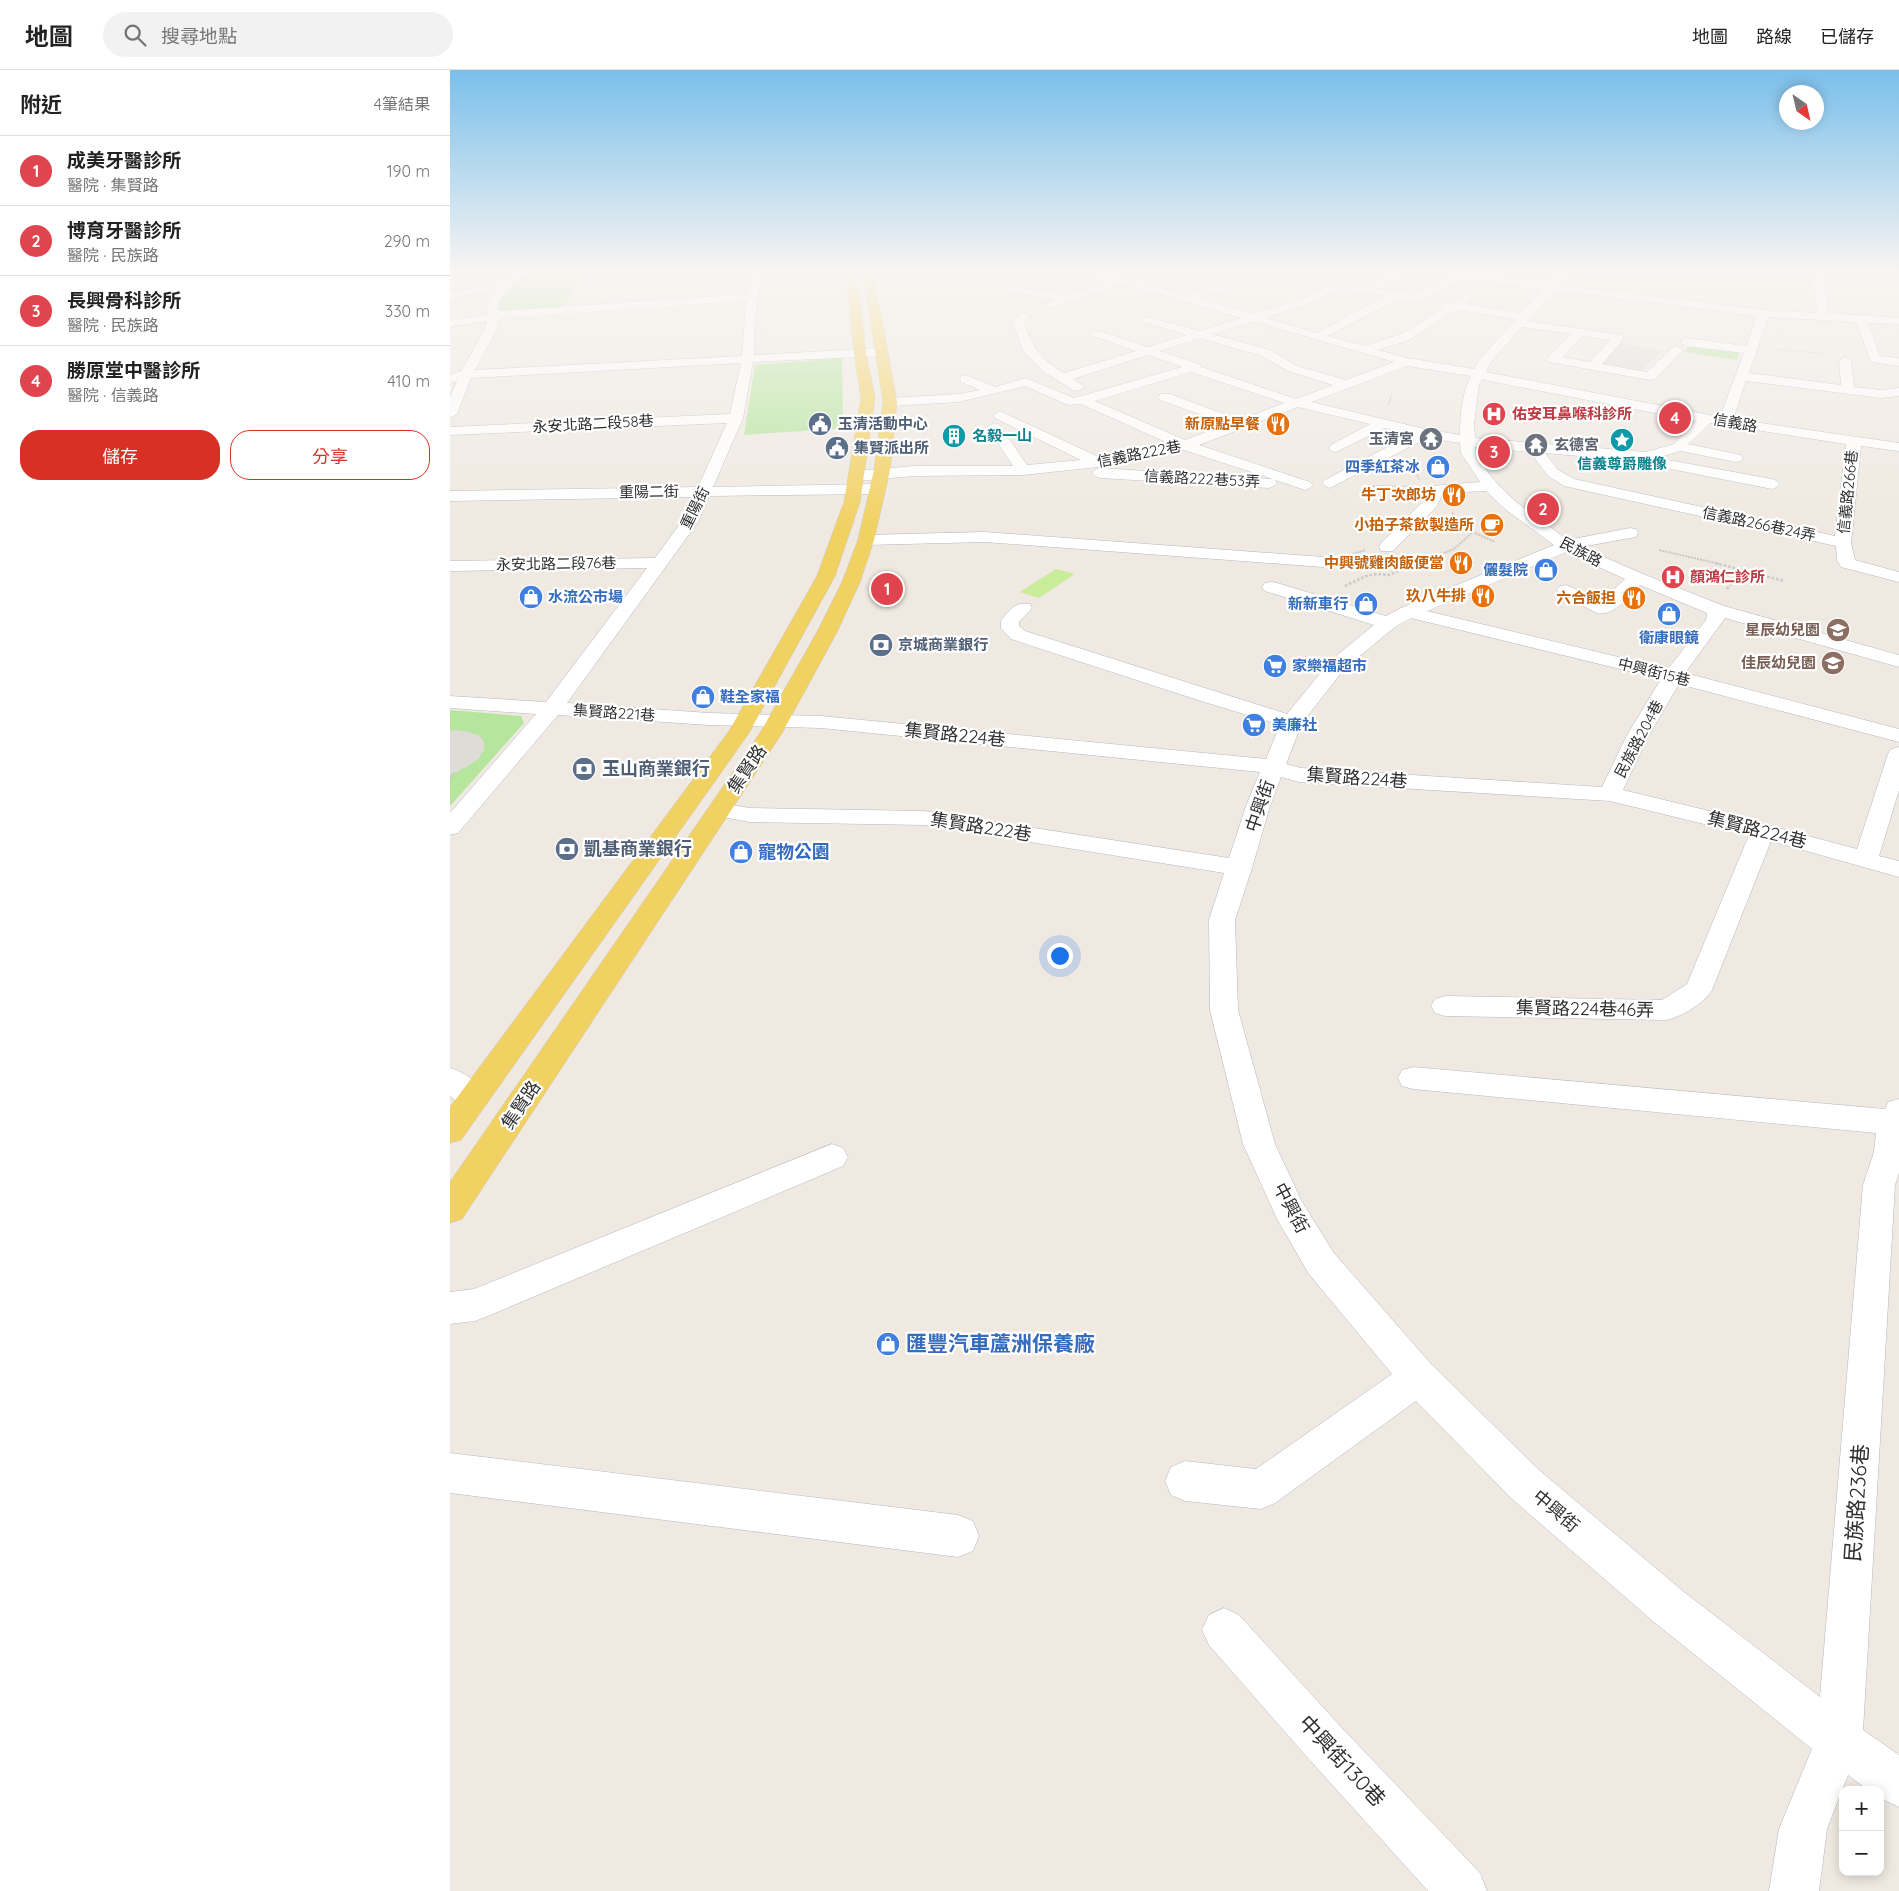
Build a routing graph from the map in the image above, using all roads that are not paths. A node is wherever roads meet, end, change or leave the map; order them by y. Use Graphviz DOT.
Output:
graph roads {
  1 [pos="471,357"];
  2 [pos="476,357"];
  3 [pos="769,357"];
  4 [pos="870,357"];
  5 [pos="872,357"];
  6 [pos="1036,357"];
  7 [pos="1126,357"];
  8 [pos="1168,357"];
  9 [pos="1271,357"];
  10 [pos="1390,357"];
  11 [pos="1489,357"];
  12 [pos="1554,357"];
  13 [pos="1601,357"];
  14 [pos="1670,357"];
  15 [pos="1748,357"];
  16 [pos="1874,357"];
  17 [pos="748,358"];
  18 [pos="459,359"];
  19 [pos="1845,361"];
  20 [pos="1406,362"];
  21 [pos="1899,362"];
  22 [pos="1545,365"];
  23 [pos="1593,366"];
  24 [pos="1191,368"];
  25 [pos="1477,373"];
  26 [pos="466,374"];
  27 [pos="1741,376"];
  28 [pos="450,378"];
  29 [pos="1063,378"];
  30 [pos="966,379"];
  31 [pos="1523,383"];
  32 [pos="1345,384"];
  33 [pos="1848,390"];
  34 [pos="994,391"];
  35 [pos="1899,392"];
  36 [pos="1165,397"];
  37 [pos="1088,398"];
  38 [pos="890,402"];
  39 [pos="1296,404"];
  40 [pos="450,414"];
  41 [pos="736,418"];
  42 [pos="1707,418"];
  43 [pos="1725,422"];
  44 [pos="1383,423"];
  45 [pos="1241,424"];
  46 [pos="450,431"];
  47 [pos="1425,433"];
  48 [pos="1467,441"];
  49 [pos="1854,441"];
  50 [pos="1185,445"];
  51 [pos="1680,447"];
  52 [pos="1336,448"];
  53 [pos="1535,448"];
  54 [pos="1899,448"];
  55 [pos="1649,457"];
  56 [pos="1736,458"];
  57 [pos="1098,463"];
  58 [pos="1069,465"];
  59 [pos="1023,470"];
  60 [pos="879,482"];
  61 [pos="855,483"];
  62 [pos="1330,483"];
  63 [pos="1772,484"];
  64 [pos="1490,486"];
  65 [pos="705,491"];
  66 [pos="450,496"];
  67 [pos="1630,533"];
  68 [pos="866,540"];
  69 [pos="1843,543"];
  70 [pos="1566,546"];
  71 [pos="1386,547"];
  72 [pos="1323,562"];
  73 [pos="661,563"];
  74 [pos="450,566"];
  75 [pos="1638,578"];
  76 [pos="1899,578"];
  77 [pos="1271,587"];
  78 [pos="1566,590"];
  79 [pos="1023,608"];
  80 [pos="1717,610"];
  81 [pos="1398,618"];
  82 [pos="1899,661"];
  83 [pos="1673,676"];
  84 [pos="450,702"];
  85 [pos="552,709"];
  86 [pos="746,720"];
  87 [pos="778,720"];
  88 [pos="1292,722"];
  89 [pos="1899,736"];
  90 [pos="1899,754"];
  91 [pos="1274,767"];
  92 [pos="1610,794"];
  93 [pos="719,810"];
  94 [pos="450,828"];
  95 [pos="1763,831"];
  96 [pos="1866,859"];
  97 [pos="1240,868"];
  98 [pos="1899,870"];
  99 [pos="1445,1006"];
  100 [pos="1413,1078"];
  101 [pos="450,1079"];
  102 [pos="473,1098"];
  103 [pos="1896,1116"];
  104 [pos="450,1131"];
  105 [pos="832,1157"];
  106 [pos="450,1209"];
  107 [pos="450,1308"];
  108 [pos="1418,1377"];
  109 [pos="450,1473"];
  110 [pos="1185,1481"];
  111 [pos="958,1536"];
  112 [pos="1224,1630"];
  113 [pos="1840,1741"];
  114 [pos="1899,1783"];
  115 [pos="1462,1891"];
  116 [pos="1794,1891"];
  1 -- 18 [label="street"];
  2 -- 26 [label="street"];
  3 -- 17 [label="street"];
  4 -- 61 [label="main road, 集賢路"];
  5 -- 38 [label="main road, 集賢路"];
  6 -- 29 [label="street"];
  7 -- 29 [label="street"];
  8 -- 24 [label="street"];
  9 -- 32 [label="street"];
  10 -- 20 [label="street, 信義路"];
  11 -- 25 [label="street, 民族路"];
  12 -- 22 [label="street"];
  13 -- 23 [label="street"];
  14 -- 23 [label="street"];
  15 -- 27 [label="street"];
  16 -- 21 [label="street"];
  17 -- 26 [label="street"];
  17 -- 41 [label="street, 重陽街"];
  19 -- 33 [label="street"];
  20 -- 25 [label="street, 信義路"];
  20 -- 32 [label="street, 信義路222巷"];
  22 -- 23 [label="street"];
  22 -- 31 [label="street"];
  24 -- 37 [label="street"];
  24 -- 39 [label="street"];
  25 -- 31 [label="street, 信義路"];
  25 -- 48 [label="street, 民族路"];
  26 -- 28 [label="street"];
  26 -- 40 [label="street"];
  27 -- 33 [label="street"];
  27 -- 43 [label="street"];
  29 -- 37 [label="street"];
  30 -- 34 [label="street"];
  31 -- 42 [label="street, 信義路"];
  32 -- 39 [label="street, 信義路222巷"];
  33 -- 35 [label="street"];
  34 -- 37 [label="street"];
  34 -- 38 [label="street"];
  36 -- 45 [label="street"];
  37 -- 50 [label="street"];
  38 -- 60 [label="main road, 集賢路"];
  39 -- 44 [label="street"];
  39 -- 45 [label="street, 信義路222巷"];
  41 -- 46 [label="street, 永安北路二段58巷"];
  41 -- 65 [label="street, 重陽街"];
  42 -- 43 [label="street, 信義路"];
  42 -- 51 [label="street"];
  43 -- 49 [label="street, 信義路"];
  44 -- 47 [label="street"];
  44 -- 52 [label="street"];
  45 -- 50 [label="street, 信義路222巷"];
  47 -- 48 [label="street"];
  47 -- 62 [label="street"];
  48 -- 53 [label="street"];
  48 -- 64 [label="street, 民族路"];
  49 -- 54 [label="street, 信義路"];
  49 -- 69 [label="street, 信義路266巷"];
  50 -- 57 [label="street, 信義路222巷"];
  50 -- 58 [label="street, 信義路222巷53弄"];
  51 -- 55 [label="street"];
  51 -- 56 [label="street"];
  53 -- 55 [label="street"];
  53 -- 69 [label="street, 信義路266巷24弄"];
  55 -- 63 [label="street"];
  57 -- 58 [label="street, 信義路222巷"];
  57 -- 59 [label="street"];
  58 -- 59 [label="street, 信義路222巷"];
  59 -- 60 [label="street, 信義路222巷"];
  60 -- 61 [label="street, 重陽二街"];
  60 -- 68 [label="main road, 集賢路"];
  61 -- 65 [label="street, 重陽二街"];
  61 -- 86 [label="main road, 集賢路"];
  64 -- 70 [label="street, 民族路"];
  64 -- 71 [label="street"];
  65 -- 66 [label="street, 重陽二街"];
  65 -- 73 [label="street, 重陽街"];
  67 -- 70 [label="street, 中興街"];
  68 -- 72 [label="street"];
  68 -- 87 [label="main road, 集賢路"];
  69 -- 76 [label="street"];
  70 -- 75 [label="street, 民族路"];
  70 -- 81 [label="street, 中興街"];
  73 -- 74 [label="street, 永安北路二段76巷"];
  73 -- 85 [label="street, 重陽街"];
  75 -- 78 [label="street"];
  75 -- 80 [label="street, 民族路"];
  77 -- 81 [label="street, 中興街15巷"];
  79 -- 88 [label="street"];
  80 -- 82 [label="street, 民族路"];
  80 -- 83 [label="street, 民族路204巷"];
  81 -- 83 [label="street, 中興街15巷"];
  81 -- 88 [label="street, 中興街"];
  83 -- 89 [label="street, 中興街15巷"];
  83 -- 92 [label="street, 民族路204巷"];
  84 -- 85 [label="street, 集賢路221巷"];
  85 -- 86 [label="street, 集賢路221巷"];
  85 -- 94 [label="street, 重陽街"];
  86 -- 87 [label="street, 集賢路221巷"];
  86 -- 102 [label="main road, 集賢路"];
  87 -- 91 [label="street, 集賢路224巷"];
  87 -- 93 [label="main road, 集賢路"];
  88 -- 91 [label="street, 中興街"];
  90 -- 96 [label="street"];
  91 -- 92 [label="street, 集賢路224巷"];
  91 -- 97 [label="street, 中興街"];
  92 -- 95 [label="street, 集賢路224巷"];
  93 -- 97 [label="street, 集賢路222巷"];
  93 -- 106 [label="main road, 集賢路"];
  95 -- 96 [label="street, 集賢路224巷"];
  95 -- 99 [label="street, 集賢路224巷46弄"];
  96 -- 98 [label="street, 集賢路224巷"];
  97 -- 108 [label="street, 中興街"];
  100 -- 103 [label="street"];
  101 -- 102 [label="street"];
  102 -- 104 [label="main road, 集賢路"];
  103 -- 113 [label="street, 民族路236巷"];
  105 -- 107 [label="street"];
  108 -- 110 [label="street"];
  108 -- 113 [label="street, 中興街"];
  109 -- 111 [label="street"];
  112 -- 115 [label="street, 中興街130巷"];
  113 -- 114 [label="street, 中興街"];
  113 -- 116 [label="street, 民族路236巷"];
}
